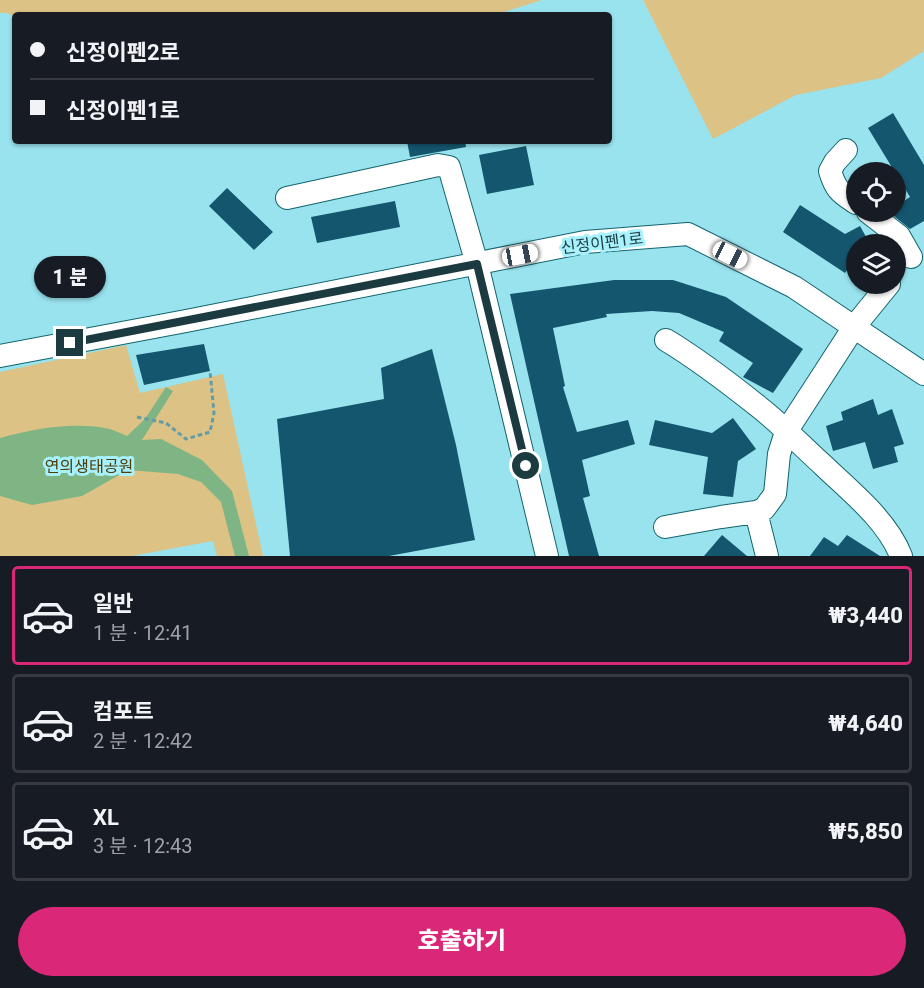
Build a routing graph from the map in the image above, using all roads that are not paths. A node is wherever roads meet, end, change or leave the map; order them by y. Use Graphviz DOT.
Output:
graph roads {
  1 [pos="846,150"];
  2 [pos="846,196"];
  3 [pos="287,198"];
  4 [pos="881,222"];
  5 [pos="918,253"];
  6 [pos="477,264"];
  7 [pos="906,266"];
  8 [pos="881,294"];
  9 [pos="854,327"];
  10 [pos="666,340"];
  11 [pos="0,356"];
  12 [pos="924,374"];
  13 [pos="786,432"];
  14 [pos="756,512"];
  15 [pos="665,527"];
  16 [pos="548,556"];
  17 [pos="766,556"];
  18 [pos="901,556"];
  1 -- 2 [label="street"];
  3 -- 6 [label="street"];
  4 -- 5 [label="street"];
  5 -- 7 [label="street"];
  6 -- 9 [label="street, 신정이펜1로"];
  6 -- 11 [label="street, 신정이펜1로"];
  6 -- 16 [label="street"];
  8 -- 9 [label="street"];
  9 -- 12 [label="street, 신정이펜1로"];
  9 -- 13 [label="street"];
  10 -- 13 [label="street"];
  13 -- 14 [label="street"];
  13 -- 18 [label="street"];
  14 -- 15 [label="street"];
  14 -- 17 [label="street"];
}
